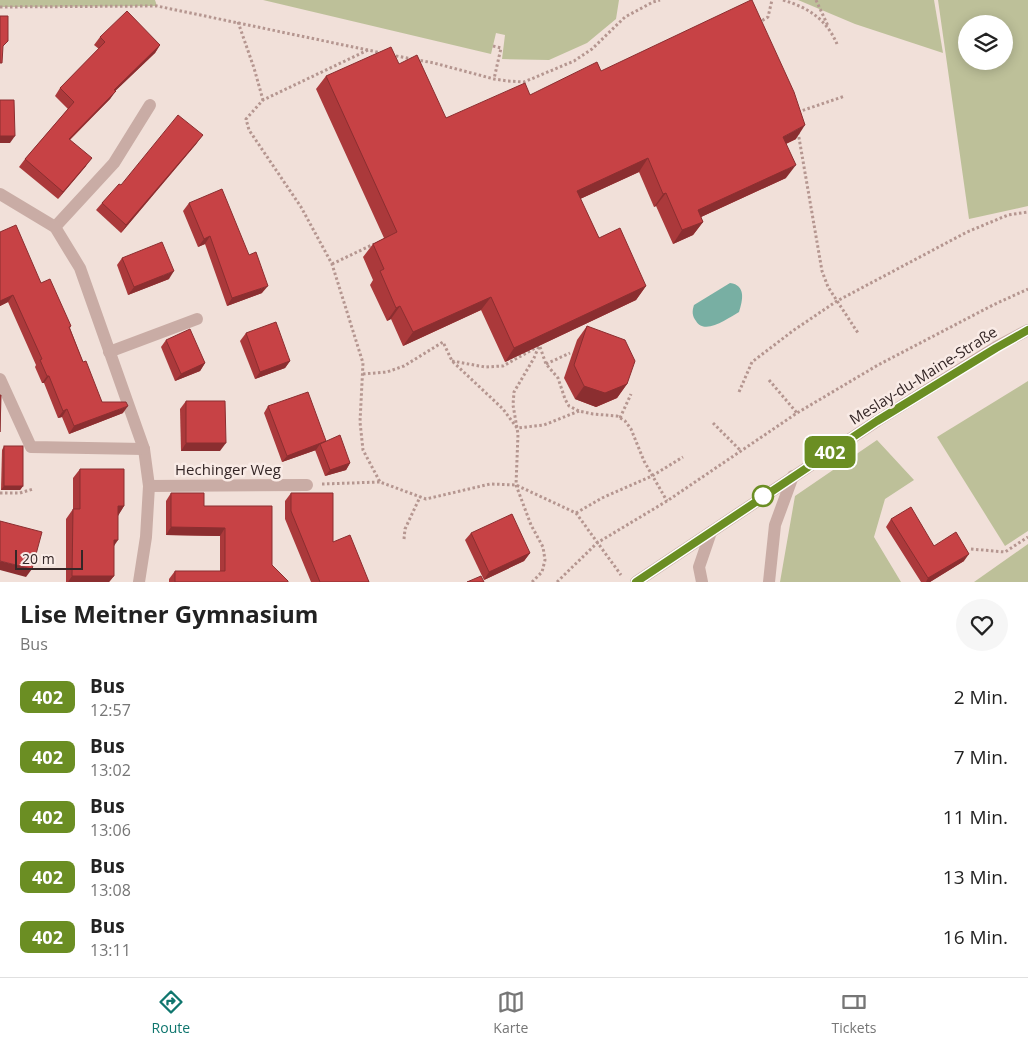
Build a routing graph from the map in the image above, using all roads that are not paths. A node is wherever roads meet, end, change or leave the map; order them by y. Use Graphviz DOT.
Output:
graph roads {
  1 [pos="150,106"];
  2 [pos="0,194"];
  3 [pos="55,227"];
  4 [pos="197,319"];
  5 [pos="1028,330"];
  6 [pos="109,352"];
  7 [pos="0,379"];
  8 [pos="144,449"];
  9 [pos="793,476"];
  10 [pos="307,485"];
  11 [pos="149,486"];
  12 [pos="711,532"];
  13 [pos="139,582"];
  14 [pos="636,582"];
  15 [pos="702,582"];
  16 [pos="769,582"];
  1 -- 3 [label="street"];
  2 -- 3 [label="street"];
  3 -- 6 [label="street"];
  4 -- 6 [label="street"];
  5 -- 9 [label="street, Meslay-du-Maine-Straße"];
  6 -- 8 [label="street"];
  7 -- 8 [label="street"];
  8 -- 11 [label="street"];
  9 -- 12 [label="street, Meslay-du-Maine-Straße"];
  9 -- 16 [label="street"];
  10 -- 11 [label="street, Hechinger Weg"];
  11 -- 13 [label="street"];
  12 -- 14 [label="street, Meslay-du-Maine-Straße"];
  12 -- 15 [label="street"];
}
